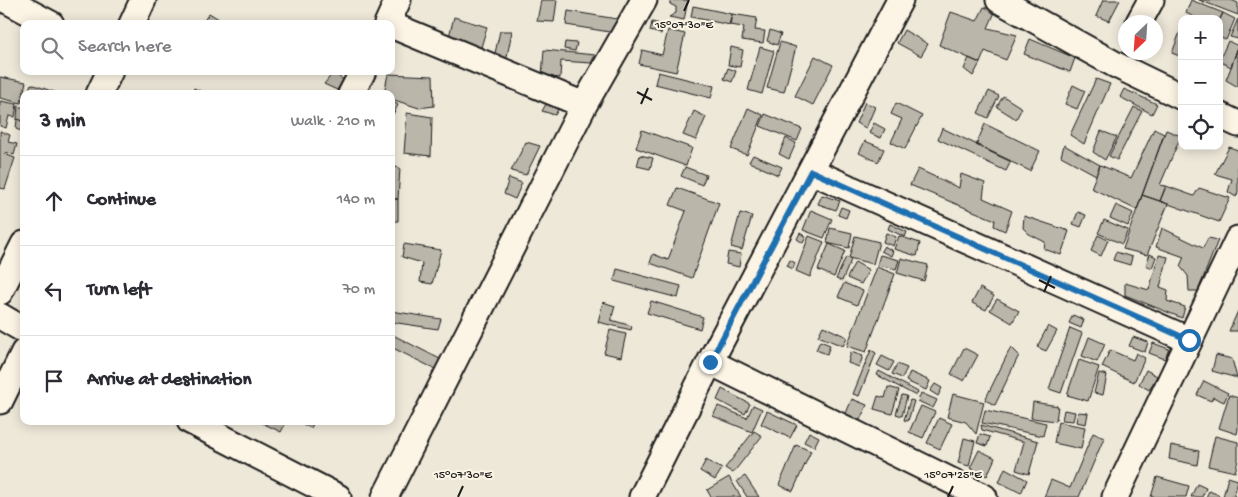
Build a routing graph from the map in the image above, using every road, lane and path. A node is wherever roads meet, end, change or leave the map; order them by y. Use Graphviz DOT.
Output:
graph roads {
  1 [pos="6,0"];
  2 [pos="143,0"];
  3 [pos="398,0"];
  4 [pos="644,0"];
  5 [pos="900,0"];
  6 [pos="999,0"];
  7 [pos="1151,0"];
  8 [pos="1143,15"];
  9 [pos="44,20"];
  10 [pos="134,20"];
  11 [pos="389,20"];
  12 [pos="395,28"];
  13 [pos="1118,56"];
  14 [pos="1126,60"];
  15 [pos="108,75"];
  16 [pos="361,75"];
  17 [pos="101,90"];
  18 [pos="353,90"];
  19 [pos="1178,94"];
  20 [pos="584,105"];
  21 [pos="1223,117"];
  22 [pos="1238,124"];
  23 [pos="811,171"];
  24 [pos="1238,239"];
  25 [pos="20,252"];
  26 [pos="0,292"];
  27 [pos="0,316"];
  28 [pos="20,328"];
  29 [pos="1189,340"];
  30 [pos="20,360"];
  31 [pos="710,362"];
  32 [pos="0,401"];
  33 [pos="198,425"];
  34 [pos="338,497"];
  35 [pos="385,497"];
  36 [pos="642,497"];
  37 [pos="984,497"];
  38 [pos="1115,497"];
  1 -- 9 [label="street"];
  2 -- 10 [label="street"];
  3 -- 11 [label="street"];
  4 -- 20 [label="street"];
  5 -- 23 [label="street"];
  6 -- 13 [label="street"];
  7 -- 8 [label="street"];
  12 -- 20 [label="street"];
  14 -- 19 [label="street"];
  15 -- 17 [label="street"];
  16 -- 18 [label="street"];
  20 -- 35 [label="street"];
  21 -- 22 [label="street"];
  23 -- 29 [label="street"];
  23 -- 31 [label="street"];
  24 -- 29 [label="street"];
  25 -- 26 [label="street"];
  27 -- 28 [label="street"];
  29 -- 38 [label="street"];
  30 -- 32 [label="street"];
  31 -- 36 [label="street"];
  31 -- 37 [label="street"];
  33 -- 34 [label="street"];
}
